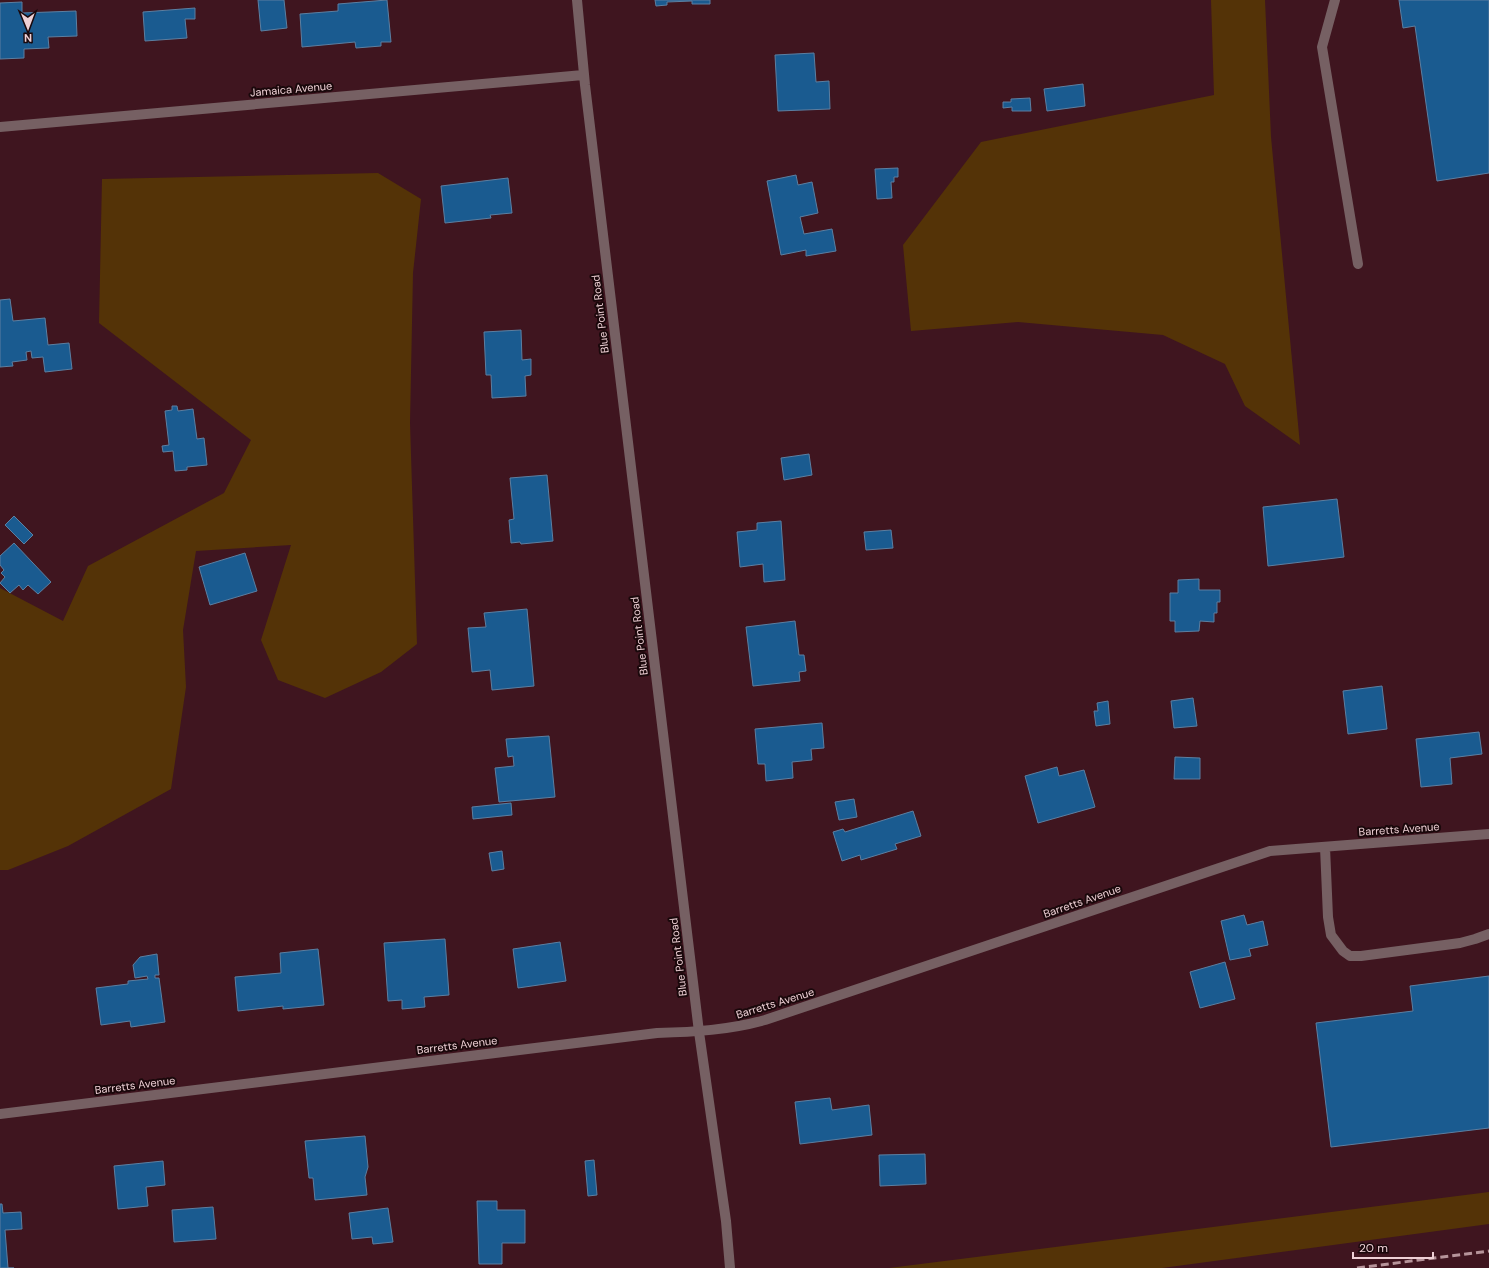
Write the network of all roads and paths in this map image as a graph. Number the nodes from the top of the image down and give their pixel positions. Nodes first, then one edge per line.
1 (577, 0) edge
2 (1334, 0) edge
3 (583, 75) junction
4 (0, 127) edge
5 (1358, 264) dead end
6 (1489, 834) edge
7 (1325, 847) junction
8 (1489, 934) edge
9 (699, 1032) junction
10 (0, 1114) edge
11 (730, 1268) edge

1 - 3 street, Blue Point Road
2 - 5 street
3 - 4 street, Jamaica Avenue
3 - 9 street, Blue Point Road
6 - 7 street, Barretts Avenue
7 - 8 street
7 - 9 street, Barretts Avenue
9 - 10 street, Barretts Avenue
9 - 11 street, Blue Point Road

